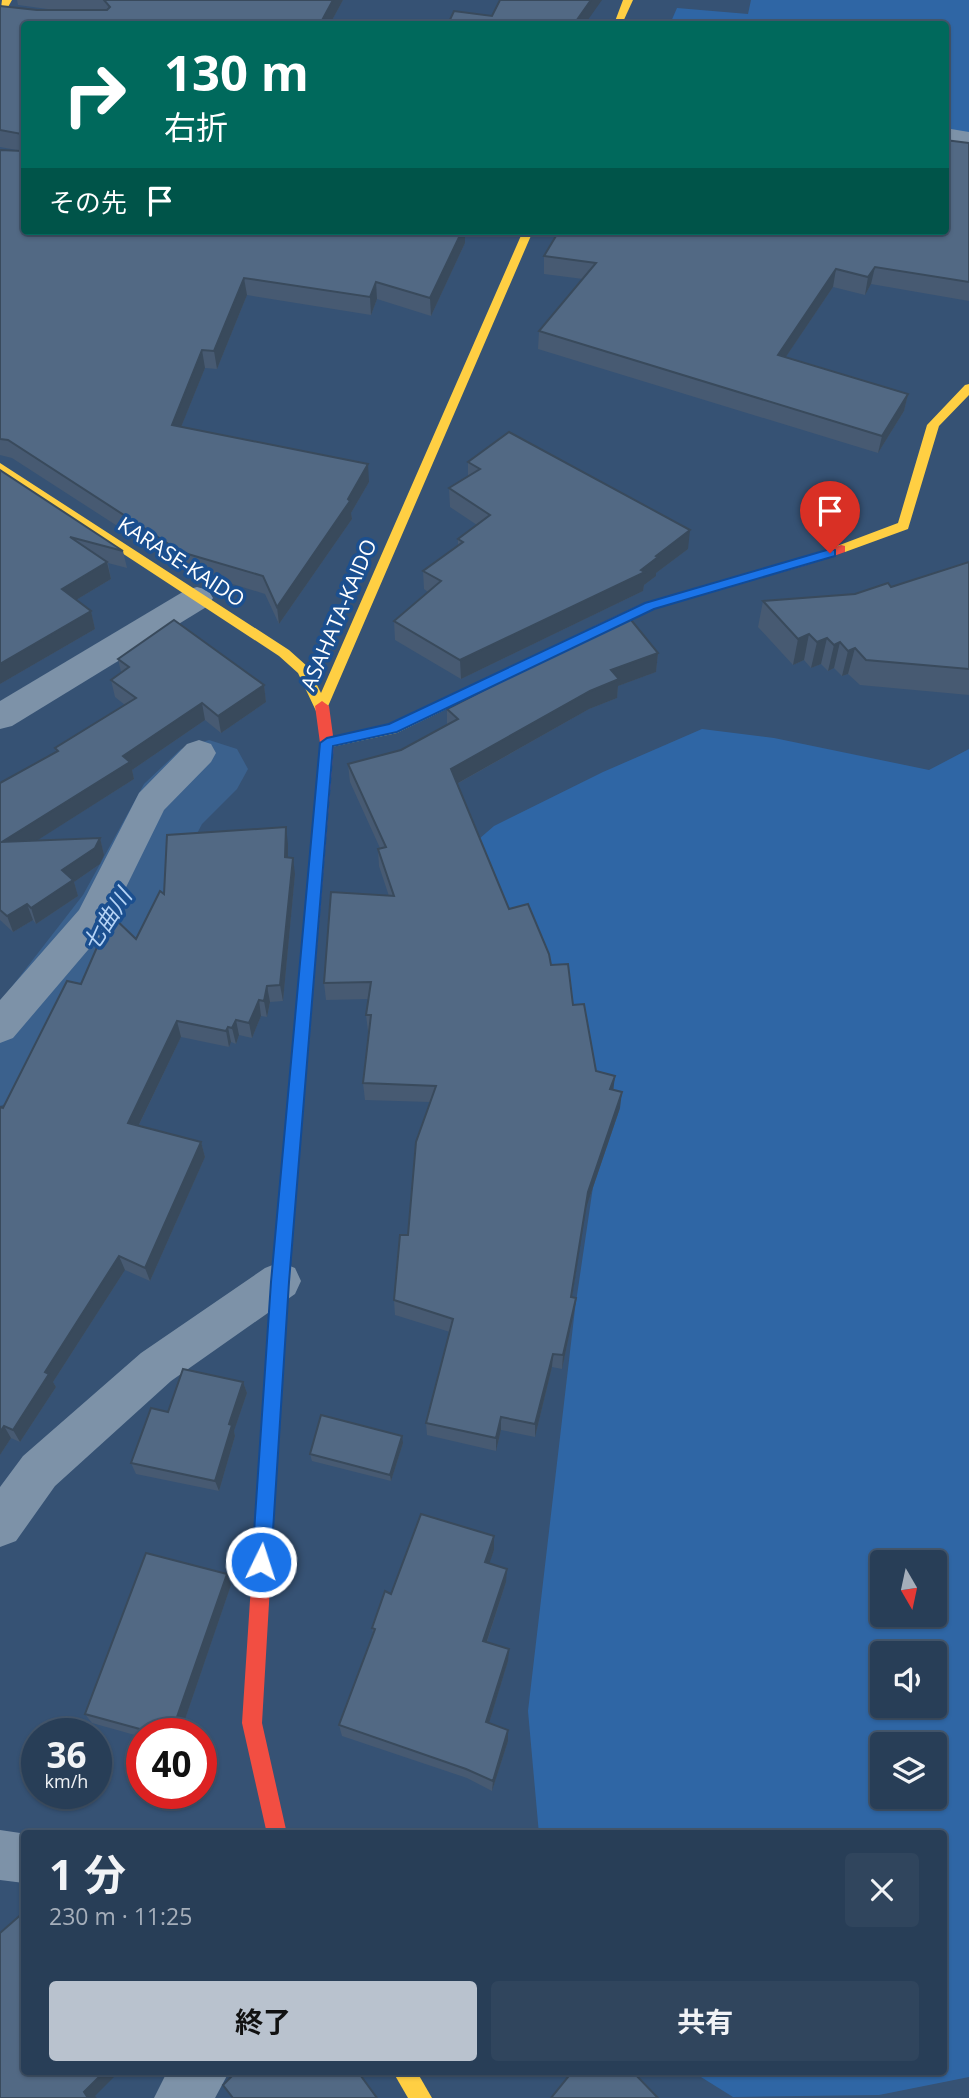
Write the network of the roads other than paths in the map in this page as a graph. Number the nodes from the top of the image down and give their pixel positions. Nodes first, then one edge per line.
1 (6, 0) edge
2 (628, 0) edge
3 (0, 14) edge
4 (25, 16) edge
5 (619, 21) edge
6 (949, 136) edge
7 (969, 139) edge
8 (526, 235) edge
9 (969, 388) edge
10 (0, 467) edge
11 (197, 598) junction
12 (321, 709) junction
13 (0, 717) edge
14 (327, 743) junction
15 (199, 753) dead end
16 (0, 1027) edge
17 (280, 1282) junction
18 (0, 1525) edge
19 (276, 1830) edge
20 (0, 1855) edge
21 (21, 1858) edge
22 (200, 2075) edge
23 (406, 2075) edge
24 (181, 2098) edge
25 (421, 2098) edge

1 - 3 street
2 - 5 street
3 - 4 street
6 - 7 street
8 - 12 street, ASAHATA-KAIDO
9 - 14 street
10 - 11 street, KARASE-KAIDO
11 - 12 street, KARASE-KAIDO
11 - 13 street
12 - 14 street, ASAHATA-KAIDO
14 - 17 street, ASAHATA-KAIDO
15 - 16 street
17 - 18 street
17 - 19 street, ASAHATA-KAIDO
20 - 21 street
22 - 24 street
23 - 25 street

